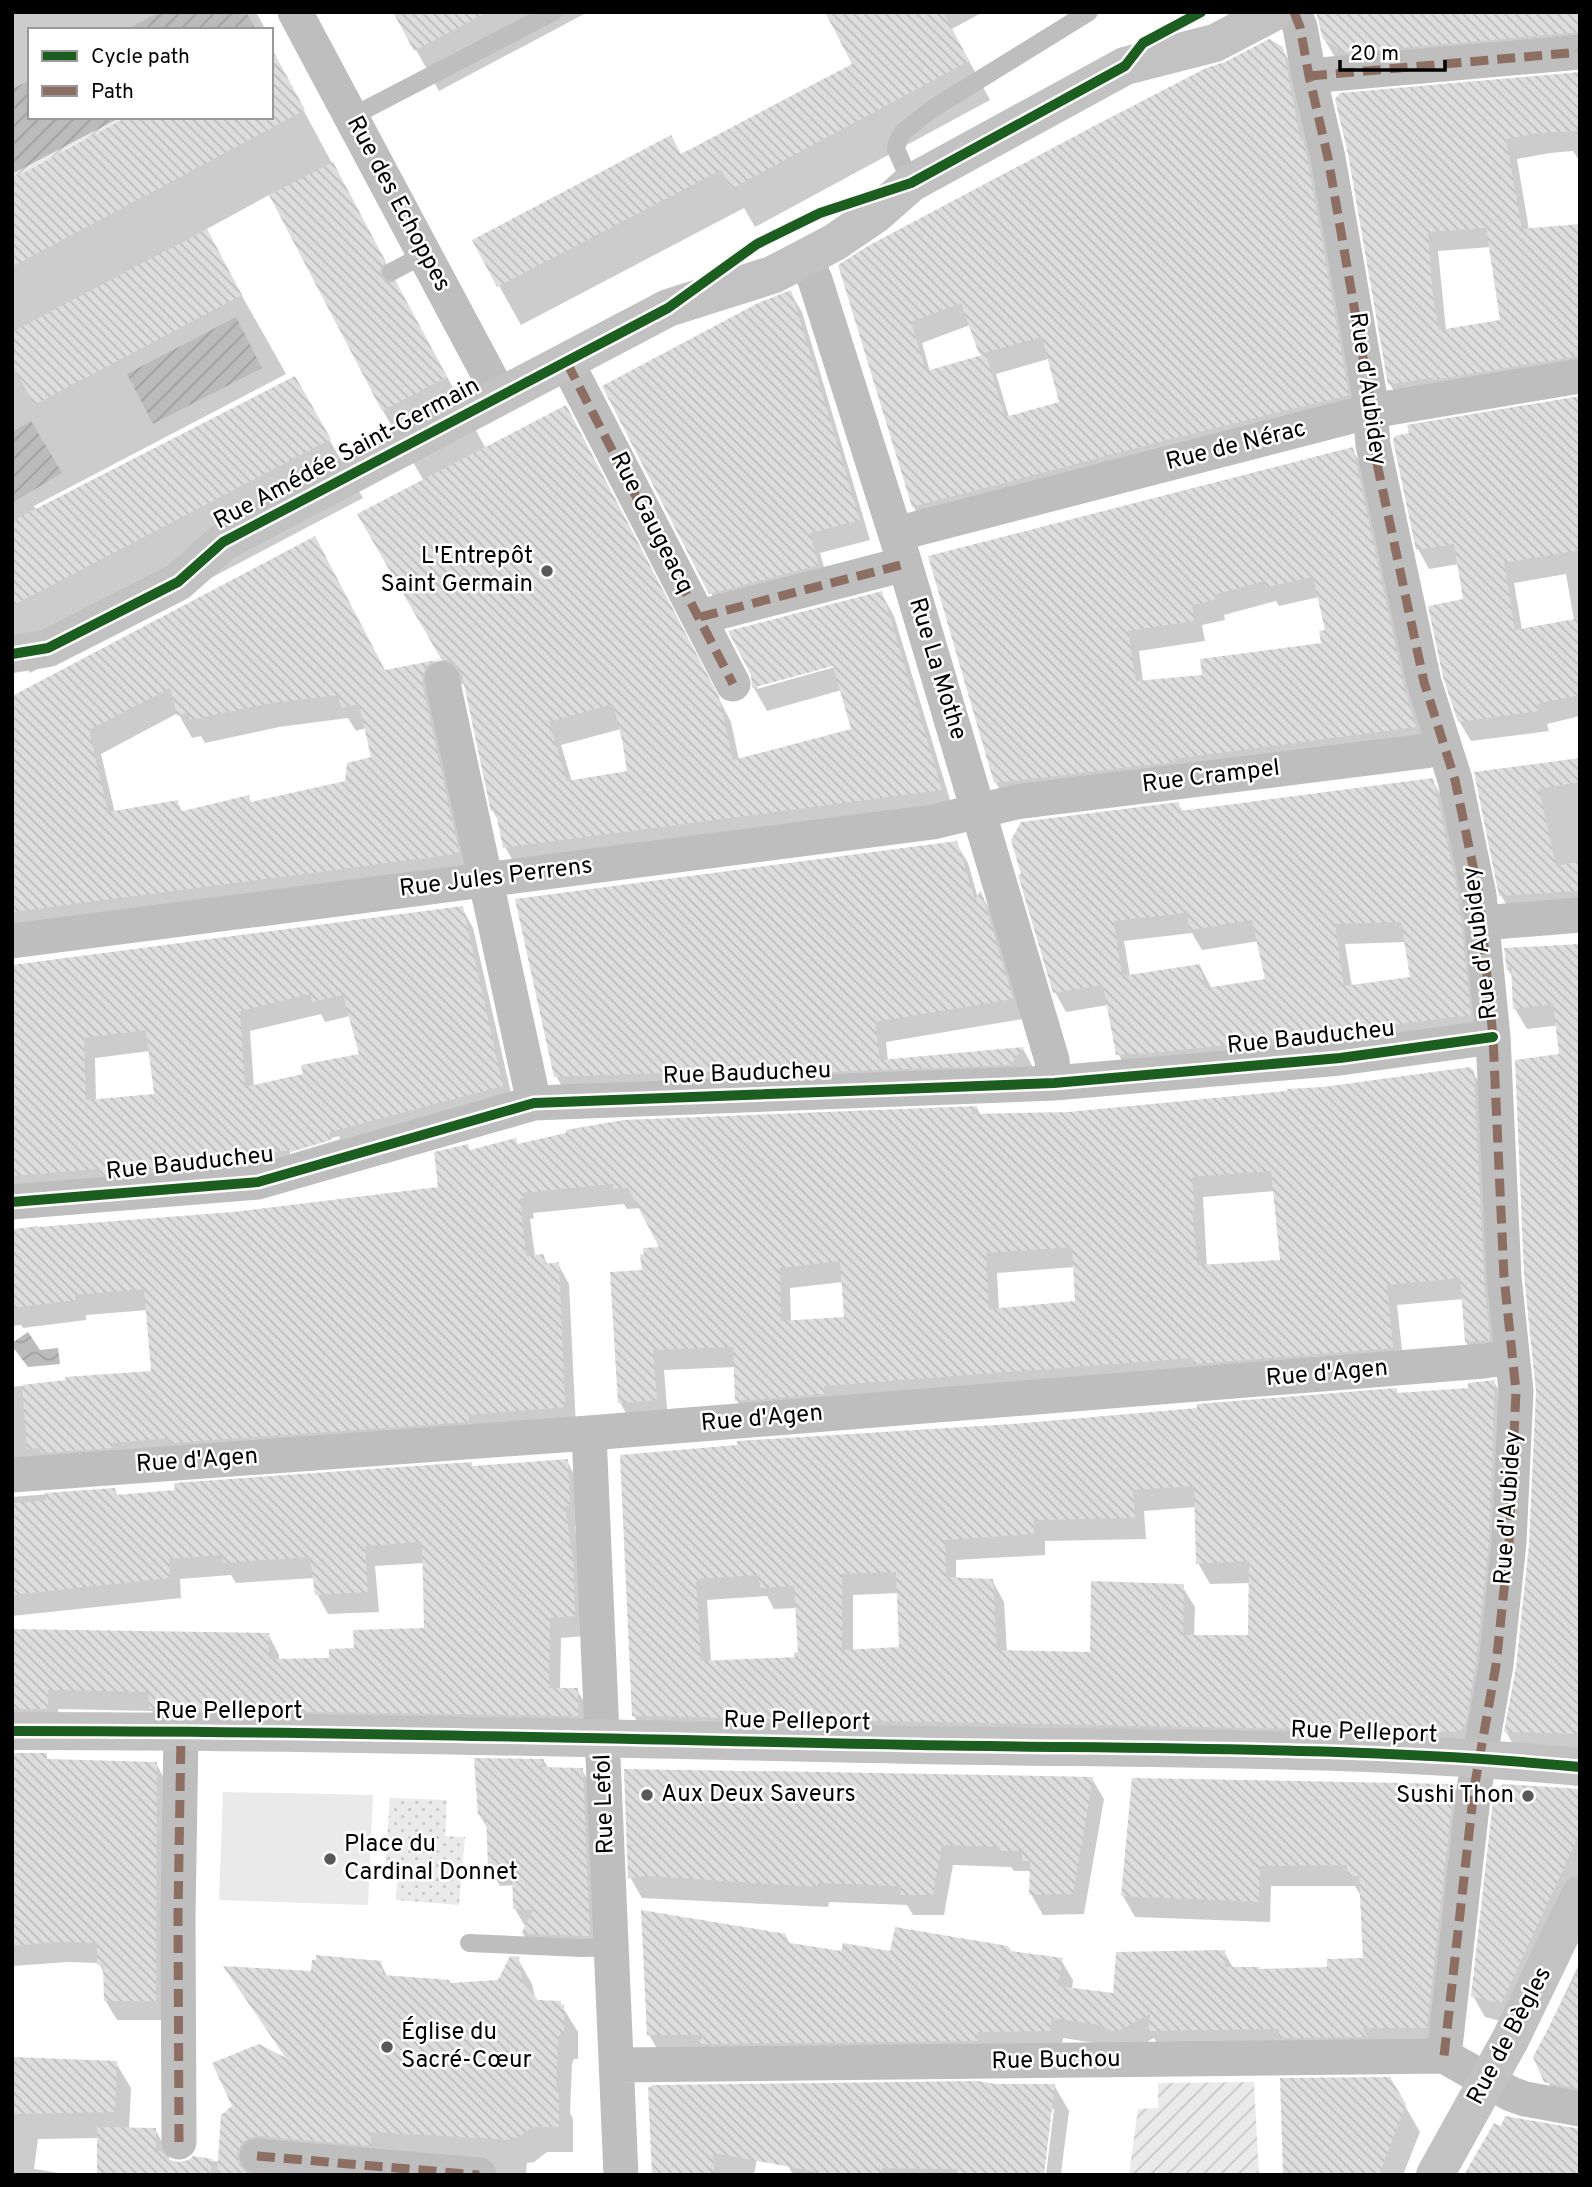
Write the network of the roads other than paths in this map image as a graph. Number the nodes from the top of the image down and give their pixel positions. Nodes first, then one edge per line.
1 (295, 12) edge
2 (553, 12) edge
3 (1089, 12) edge
4 (1274, 12) edge
5 (1294, 12) edge
6 (1580, 52) edge
7 (1309, 76) junction
8 (351, 117) junction
9 (911, 183) junction
10 (425, 254) junction
11 (805, 258) junction
12 (391, 272) dead end
13 (567, 363) junction
14 (1580, 376) edge
15 (499, 396) junction
16 (1371, 411) junction
17 (901, 549) junction
18 (700, 617) junction
19 (12, 654) edge
20 (442, 679) dead end
21 (733, 684) dead end
22 (1444, 746) junction
23 (979, 810) junction
24 (487, 880) junction
25 (1580, 915) edge
26 (1482, 923) junction
27 (12, 941) edge
28 (1493, 1037) junction
29 (1054, 1083) junction
30 (534, 1103) junction
31 (12, 1202) edge
32 (1512, 1357) junction
33 (589, 1433) junction
34 (12, 1475) edge
35 (12, 1731) edge
36 (181, 1733) junction
37 (603, 1739) junction
38 (1481, 1757) junction
39 (1580, 1767) edge
40 (1580, 1895) edge
41 (469, 1942) dead end
42 (612, 1947) junction
43 (1444, 2056) junction
44 (618, 2066) junction
45 (1487, 2081) junction
46 (1580, 2109) edge
47 (179, 2142) dead end
48 (257, 2156) dead end
49 (480, 2175) edge
50 (621, 2175) edge
51 (1435, 2175) edge

1 - 8 street, Rue des Echoppes
2 - 8 lane
3 - 9 lane
4 - 9 street, Rue Amédée Saint-Germain
5 - 7 street, Rue d'Aubidey
6 - 7 street
7 - 16 street, Rue d'Aubidey
8 - 10 street, Rue des Echoppes
9 - 11 street, Rue Amédée Saint-Germain
10 - 12 lane
10 - 15 street, Rue des Echoppes
11 - 13 street, Rue Amédée Saint-Germain
11 - 17 street, Rue La Mothe
13 - 15 street, Rue Amédée Saint-Germain
13 - 18 street, Rue Gaugeacq
14 - 16 street, Rue de Nérac
15 - 19 street, Rue Amédée Saint-Germain
16 - 17 street, Rue de Nérac
16 - 22 street, Rue d'Aubidey
17 - 18 street, Rue de Nérac
17 - 23 street, Rue La Mothe
18 - 21 street, Rue Gaugeacq
20 - 24 street
22 - 23 street, Rue Crampel
22 - 26 street, Rue d'Aubidey
23 - 24 street, Rue Jules Perrens
23 - 29 street, Rue La Mothe
24 - 27 street, Rue Jules Perrens
24 - 30 street
25 - 26 street
26 - 28 street, Rue d'Aubidey
28 - 29 street, Rue Bauducheu
28 - 32 street, Rue d'Aubidey
29 - 30 street, Rue Bauducheu
30 - 31 street, Rue Bauducheu
32 - 33 street, Rue d'Agen
32 - 38 street, Rue d'Aubidey
33 - 34 street, Rue d'Agen
33 - 37 street, Rue Lefol
35 - 36 street, Rue Pelleport
36 - 37 street, Rue Pelleport
36 - 47 street
37 - 38 street, Rue Pelleport
37 - 42 street, Rue Lefol
38 - 39 street, Rue Pelleport
38 - 43 street, Rue d'Aubidey
40 - 45 street, Rue de Bègles
41 - 42 lane
42 - 44 street, Rue Lefol
43 - 44 street, Rue Buchou
43 - 45 street
44 - 50 street, Rue Lefol
45 - 46 street
45 - 51 street, Rue de Bègles
48 - 49 street

